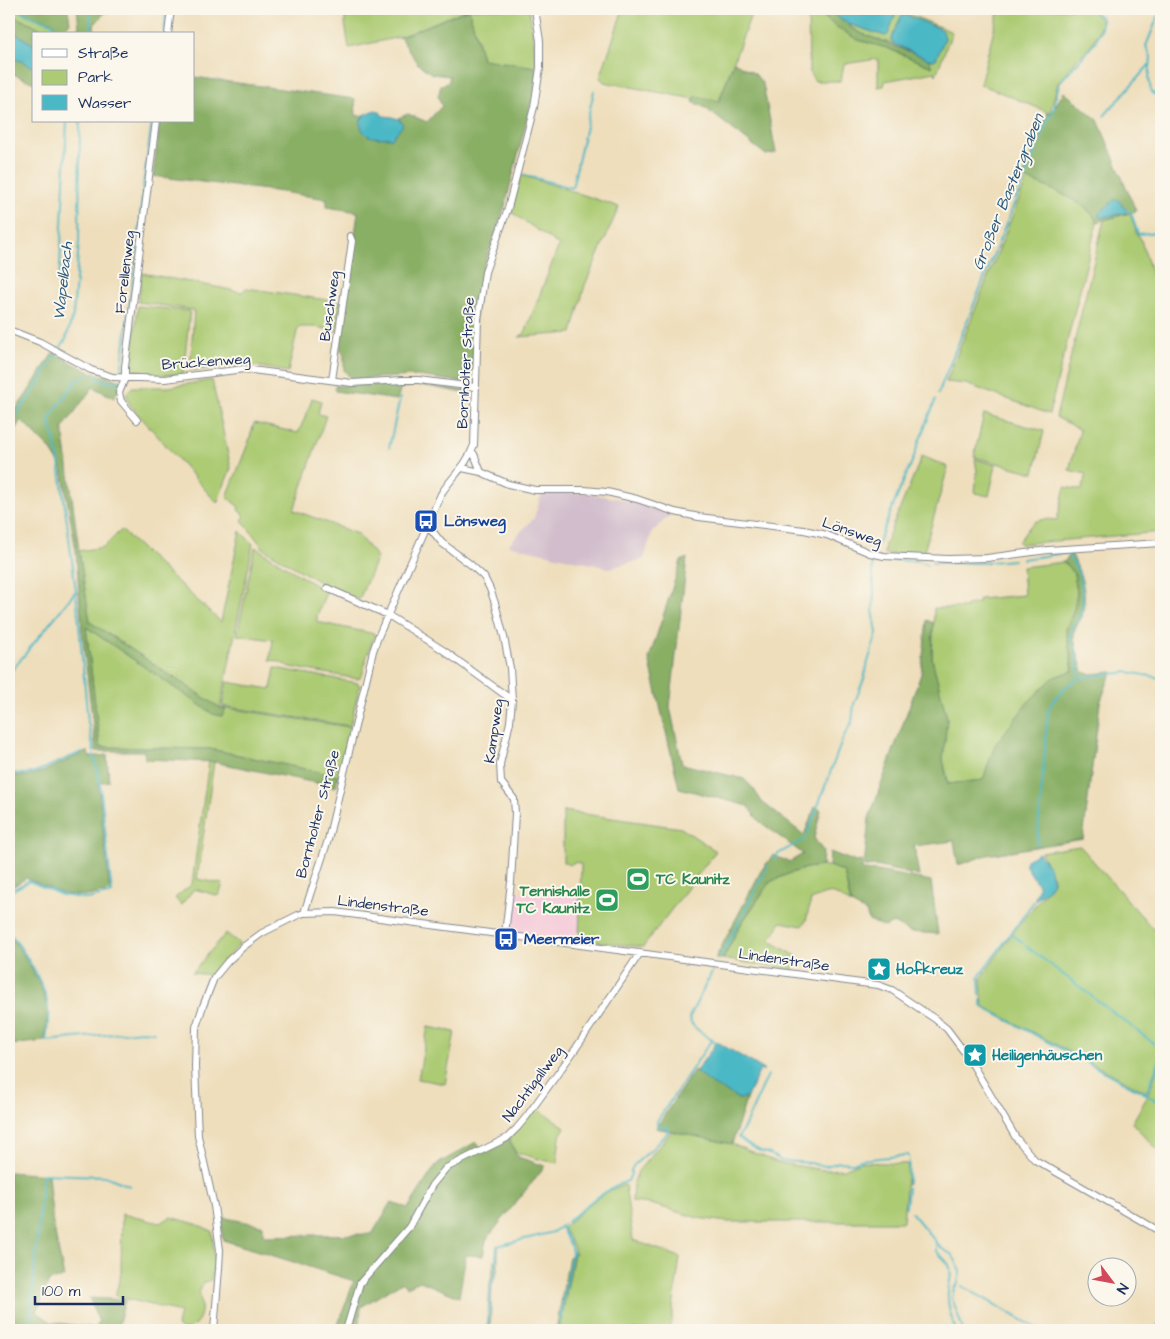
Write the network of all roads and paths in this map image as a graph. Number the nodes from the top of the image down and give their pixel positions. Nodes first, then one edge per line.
1 (171, 9) edge
2 (536, 9) edge
3 (168, 32) edge
4 (156, 122) edge
5 (350, 236) dead end
6 (9, 330) edge
7 (125, 378) junction
8 (332, 380) junction
9 (475, 387) junction
10 (136, 420) dead end
11 (472, 452) junction
12 (462, 468) junction
13 (481, 472) junction
14 (426, 527) junction
15 (1161, 543) edge
16 (327, 588) dead end
17 (388, 615) junction
18 (512, 700) junction
19 (304, 913) junction
20 (505, 934) junction
21 (640, 953) junction
22 (1161, 1232) edge
23 (214, 1330) edge
24 (346, 1330) edge

1 - 3 street
2 - 9 street, Bornholter Straße
4 - 7 street, Forellenweg
5 - 8 street, Buschweg
6 - 7 street, Brückenweg
7 - 8 street, Brückenweg
7 - 10 street, Forellenweg
8 - 9 street, Brückenweg
9 - 11 street, Bornholter Straße
11 - 12 street, Bornholter Straße
11 - 13 street
12 - 13 street, Lönsweg
12 - 14 street, Bornholter Straße
13 - 15 street, Lönsweg
14 - 17 street, Bornholter Straße
14 - 18 street, Kampweg
16 - 17 street
17 - 18 street
17 - 19 street, Bornholter Straße
18 - 20 street, Kampweg
19 - 20 street, Lindenstraße
19 - 23 street
20 - 21 street, Lindenstraße
21 - 22 street, Lindenstraße
21 - 24 street, Nachtigallweg

